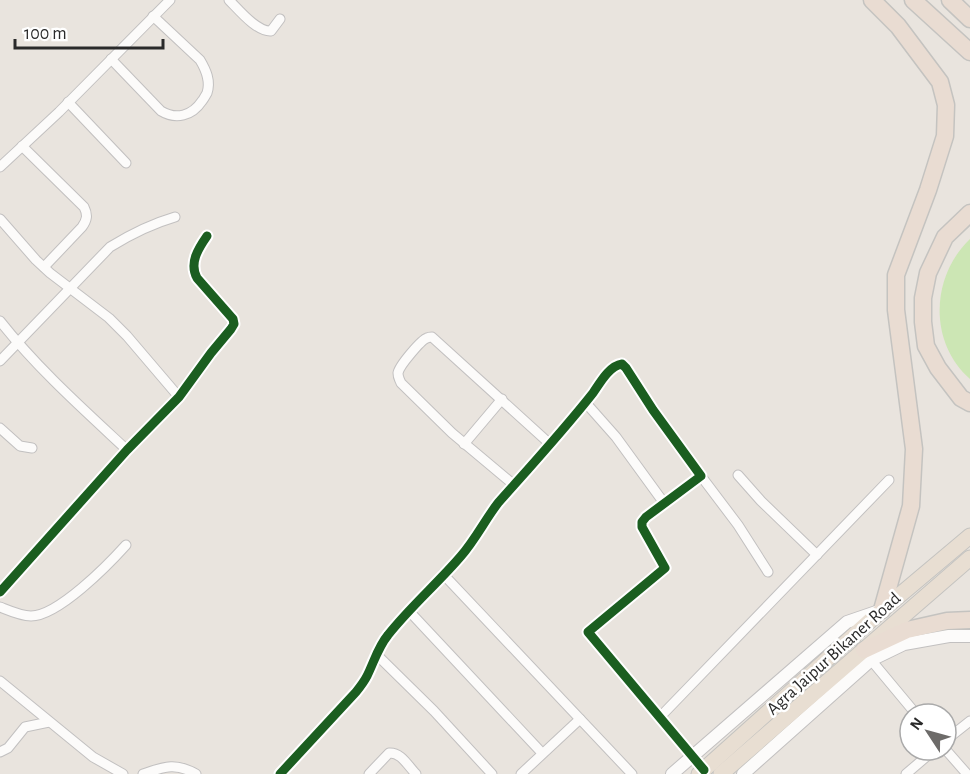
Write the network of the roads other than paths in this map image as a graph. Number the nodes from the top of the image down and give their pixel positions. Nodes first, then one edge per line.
1 (170, 0) edge
2 (230, 0) edge
3 (872, 0) edge
4 (913, 0) edge
5 (950, 0) edge
6 (153, 16) junction
7 (280, 19) dead end
8 (970, 19) edge
9 (970, 52) edge
10 (111, 59) junction
11 (68, 102) junction
12 (22, 146) junction
13 (126, 163) dead end
14 (0, 167) edge
15 (970, 213) edge
16 (175, 217) dead end
17 (0, 219) edge
18 (207, 236) dead end
19 (44, 267) junction
20 (69, 288) junction
21 (0, 321) edge
22 (17, 342) junction
23 (0, 361) edge
24 (179, 397) junction
25 (502, 399) junction
26 (585, 402) junction
27 (970, 403) edge
28 (0, 428) edge
29 (464, 444) junction
30 (550, 444) junction
31 (32, 448) dead end
32 (127, 450) junction
33 (738, 475) dead end
34 (701, 476) junction
35 (889, 480) dead end
36 (514, 485) junction
37 (664, 503) junction
38 (970, 536) edge
39 (126, 545) dead end
40 (817, 555) junction
41 (970, 558) edge
42 (768, 572) dead end
43 (443, 574) junction
44 (0, 592) edge
45 (0, 608) edge
46 (882, 610) junction
47 (409, 611) junction
48 (970, 620) edge
49 (970, 636) edge
50 (377, 655) junction
51 (867, 655) junction
52 (0, 681) edge
53 (906, 702) edge
54 (660, 717) junction
55 (580, 719) junction
56 (970, 721) edge
57 (49, 723) junction
58 (958, 730) edge
59 (0, 752) edge
60 (542, 753) junction
61 (693, 756) junction
62 (920, 762) edge
63 (956, 762) edge
64 (701, 772) edge
65 (726, 773) edge
66 (123, 774) edge
67 (143, 774) edge
68 (196, 774) edge
69 (280, 774) edge
70 (369, 774) edge
71 (416, 774) edge
72 (492, 774) edge
73 (521, 774) edge
74 (632, 774) edge
75 (672, 774) edge
76 (743, 774) edge
77 (906, 774) edge
78 (967, 774) edge

1 - 6 street
2 - 7 street
3 - 46 highway
4 - 9 highway
5 - 8 highway
6 - 10 street
6 - 10 street
10 - 11 street
11 - 12 street
11 - 13 street
12 - 14 street
12 - 19 street
15 - 27 highway
16 - 20 street
17 - 19 street
18 - 24 street
19 - 20 street
20 - 22 street
20 - 24 street
21 - 22 street
22 - 23 street
22 - 32 street
24 - 32 street
25 - 29 street
25 - 29 street
25 - 30 street
26 - 30 street
26 - 34 street
26 - 37 street
28 - 31 street
29 - 36 street
30 - 36 street
32 - 44 street
33 - 40 street
34 - 37 street
34 - 42 street
35 - 40 street
36 - 43 street
37 - 54 street
38 - 46 highway, Agra Jaipur Bikaner Road
39 - 45 street
40 - 54 street
41 - 51 highway, Agra Jaipur Bikaner Road
43 - 47 street
43 - 55 street
46 - 61 street
46 - 64 highway, Agra Jaipur Bikaner Road
47 - 50 street
47 - 60 street
48 - 51 highway
49 - 51 street
50 - 69 street
50 - 72 street
51 - 53 street
51 - 65 highway, Agra Jaipur Bikaner Road
51 - 76 street
52 - 57 street
54 - 61 street
55 - 60 street
55 - 74 street
56 - 58 street
57 - 59 street
57 - 66 street
60 - 73 street
61 - 64 street
61 - 75 street
62 - 77 street
63 - 78 street
67 - 68 street
70 - 71 street

